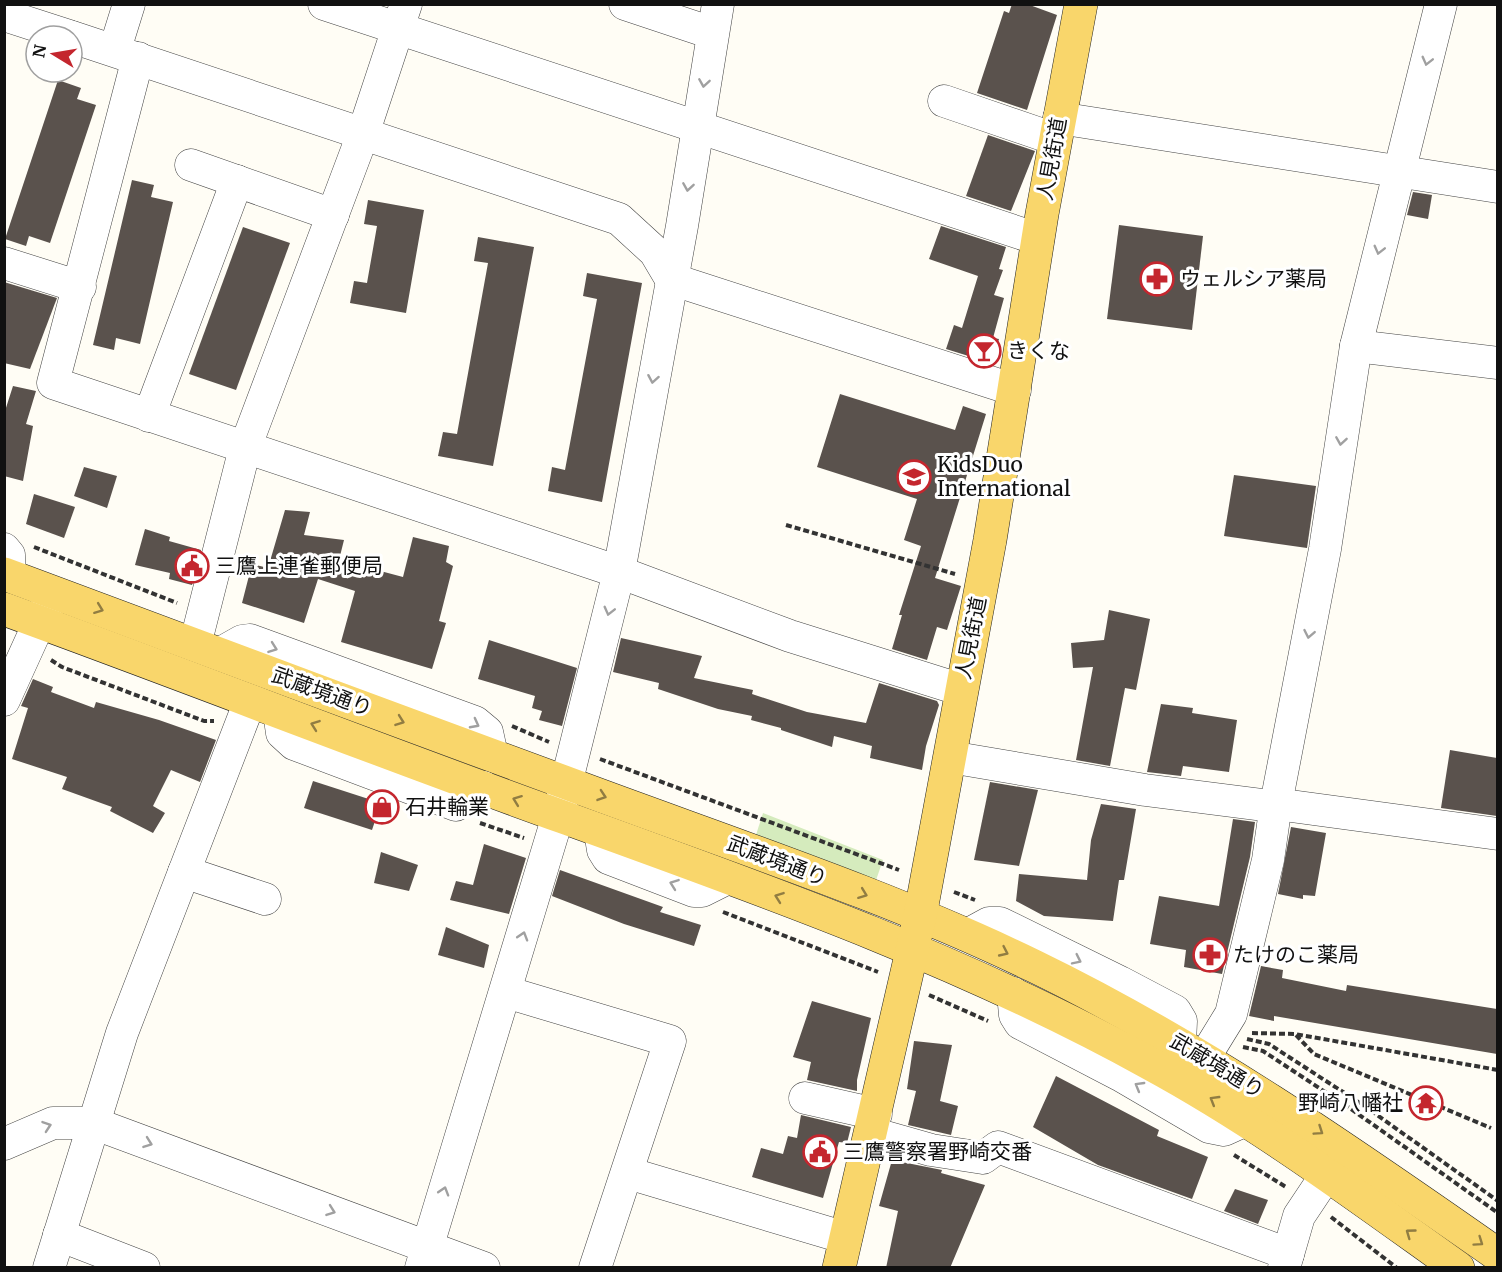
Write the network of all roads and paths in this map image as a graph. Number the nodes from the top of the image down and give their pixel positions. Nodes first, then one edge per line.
1 (129, 4) edge
2 (324, 4) edge
3 (626, 4) edge
4 (1081, 4) edge
5 (1441, 4) edge
6 (4, 15) edge
7 (401, 17) edge
8 (715, 19) edge
9 (33, 24) edge
10 (84, 40) edge
11 (126, 54) junction
12 (944, 101) dead end
13 (1057, 128) junction
14 (697, 129) junction
15 (363, 134) junction
16 (191, 165) dead end
17 (1399, 169) junction
18 (237, 181) junction
19 (1497, 187) edge
20 (333, 214) junction
21 (682, 226) junction
22 (1038, 238) junction
23 (655, 252) junction
24 (4, 263) edge
25 (671, 279) junction
26 (80, 286) junction
27 (1356, 346) junction
28 (1497, 363) edge
29 (1015, 390) junction
30 (149, 416) junction
31 (245, 448) junction
32 (786, 525) dead end
33 (11, 561) edge
34 (619, 572) junction
35 (982, 582) junction
36 (53, 593) junction
37 (180, 604) dead end
38 (4, 609) edge
39 (39, 621) junction
40 (207, 649) junction
41 (46, 657) dead end
42 (962, 690) junction
43 (4, 700) edge
44 (265, 706) junction
45 (223, 722) dead end
46 (950, 757) junction
47 (591, 759) dead end
48 (566, 783) junction
49 (1276, 804) junction
50 (558, 816) junction
51 (1497, 834) edge
52 (184, 872) junction
53 (908, 874) dead end
54 (265, 899) dead end
55 (920, 916) junction
56 (912, 949) junction
57 (506, 992) junction
58 (1295, 1034) junction
59 (1234, 1042) dead end
60 (1192, 1050) junction
61 (1497, 1070) edge
62 (805, 1098) dead end
63 (93, 1123) junction
64 (873, 1124) junction
65 (1491, 1128) dead end
66 (4, 1144) edge
67 (628, 1173) junction
68 (1327, 1174) junction
69 (1497, 1201) edge
70 (1325, 1210) dead end
71 (1497, 1213) edge
72 (59, 1235) junction
73 (843, 1253) edge
74 (1497, 1255) edge
75 (424, 1257) edge
76 (1286, 1261) edge
77 (49, 1268) edge
78 (144, 1268) edge
79 (484, 1268) edge
80 (595, 1268) edge
81 (1397, 1268) edge
82 (1458, 1268) edge

1 - 11 street
2 - 7 street
3 - 8 street
4 - 13 main road, 人見街道
5 -> 17 street
6 - 9 street
7 - 14 street
7 - 15 street
8 -> 14 street
10 - 11 street
11 - 15 street
11 - 26 street
12 - 13 street
13 - 17 street
13 - 22 main road, 人見街道
14 -> 21 street
14 - 22 street
15 - 20 street
15 - 23 street
16 - 18 street
17 - 19 street
17 -> 27 street
18 - 20 street
18 - 30 street
20 - 31 street
21 - 23 street
21 - 25 street
22 - 29 main road, 人見街道
23 - 25 street
24 - 26 street
25 - 29 street
25 -> 34 street
26 - 30 street
27 - 28 street
27 -> 49 street
29 - 35 main road, 人見街道
30 - 31 street
31 - 34 street
31 - 40 street
32 - 35 path
33 - 36 main road, 武蔵境通り
33 - 37 path
34 - 42 street
34 -> 48 street
35 - 42 main road, 人見街道
36 - 39 street
36 -> 40 main road, 武蔵境通り
38 - 39 main road, 武蔵境通り
39 - 43 street
39 - 44 main road, 武蔵境通り
40 -> 48 main road, 武蔵境通り
41 - 45 path
42 - 46 main road, 人見街道
50 -> 44 main road, 武蔵境通り
44 - 52 street
46 - 49 street
46 - 55 main road, 人見街道
47 - 53 path
48 - 50 street
48 -> 55 main road, 武蔵境通り
49 - 51 street
49 - 60 street
56 -> 50 main road, 武蔵境通り
57 -> 50 street
52 - 54 street
52 - 63 street
55 - 56 main road, 人見街道
55 -> 60 main road, 武蔵境通り
56 - 64 main road, 人見街道
68 -> 56 main road, 武蔵境通り
57 - 67 street
75 -> 57 street
58 - 61 path
58 - 65 path
58 - 69 path
59 - 71 path
60 -> 74 main road, 武蔵境通り
62 - 64 street
66 -> 63 street
63 - 72 street
63 -> 75 street
64 - 73 main road, 人見街道
64 - 76 street
67 - 73 street
67 - 80 street
68 - 76 street
82 -> 68 main road, 武蔵境通り
70 - 81 path
72 - 77 street
72 - 78 street
75 - 79 street

